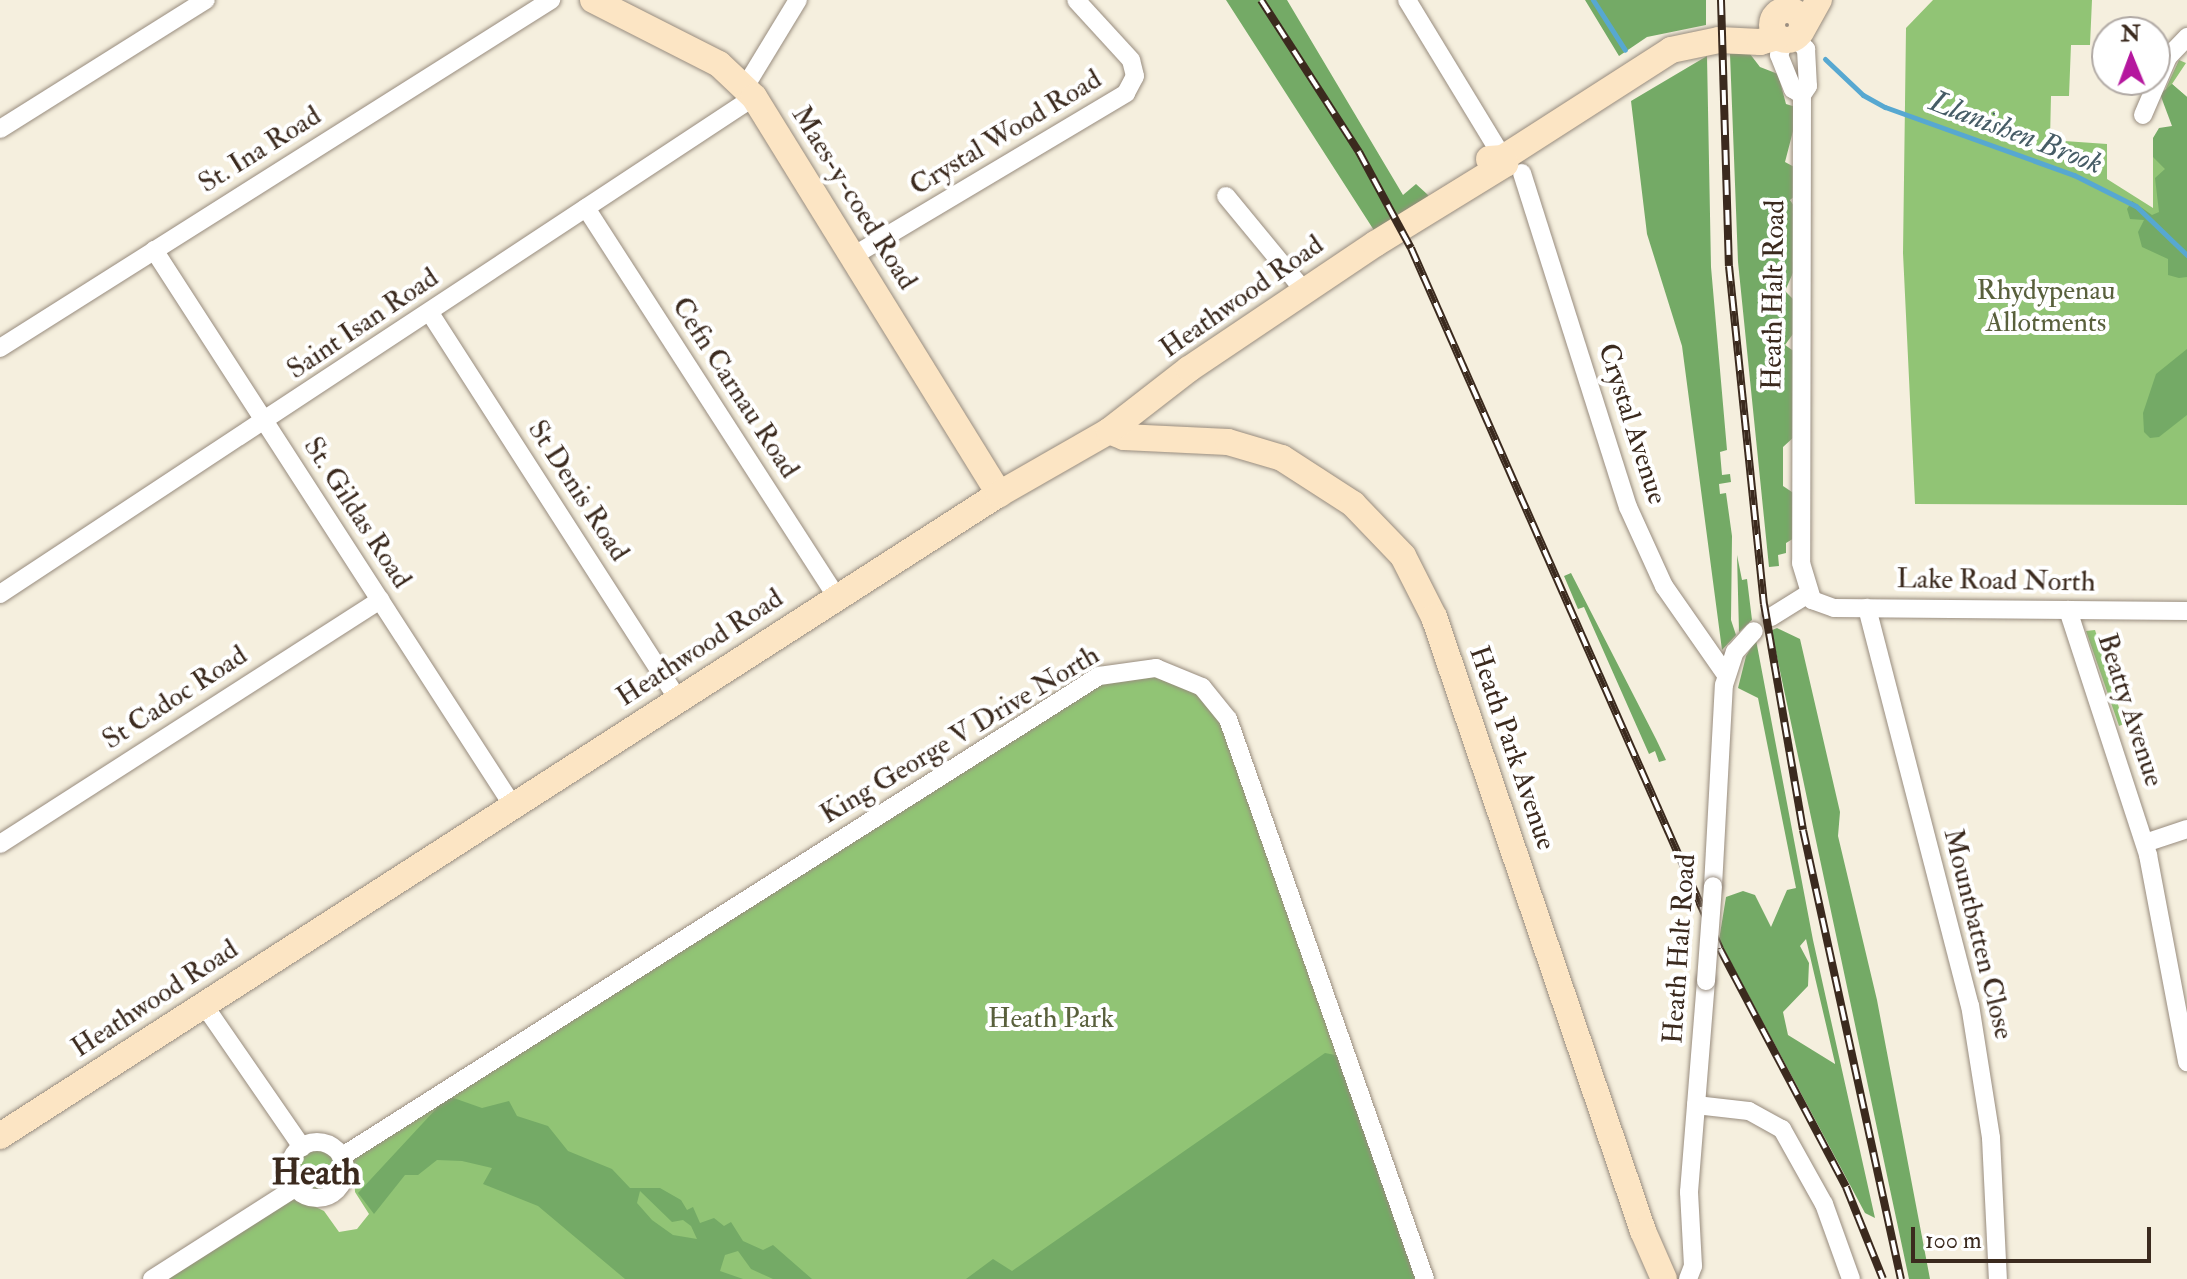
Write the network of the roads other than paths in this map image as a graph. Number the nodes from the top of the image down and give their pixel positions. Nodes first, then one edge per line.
1 (206, 0) edge
2 (551, 0) edge
3 (593, 0) edge
4 (798, 0) edge
5 (1076, 0) edge
6 (1407, 0) edge
7 (1819, 0) edge
8 (1786, 25) edge
9 (2187, 37) edge
10 (750, 92) junction
11 (2143, 115) dead end
12 (0, 129) edge
13 (1512, 165) junction
14 (1226, 196) dead end
15 (586, 208) junction
16 (154, 250) junction
17 (853, 256) junction
18 (1305, 292) junction
19 (430, 313) junction
20 (0, 348) edge
21 (266, 422) junction
22 (1109, 431) junction
23 (999, 494) junction
24 (0, 594) edge
25 (1808, 594) junction
26 (837, 598) junction
27 (380, 600) junction
28 (1867, 608) junction
29 (2068, 610) junction
30 (2187, 611) edge
31 (1771, 617) dead end
32 (1754, 631) dead end
33 (1726, 675) junction
34 (678, 700) junction
35 (513, 806) junction
36 (2187, 829) edge
37 (2145, 843) junction
38 (0, 844) edge
39 (204, 1005) junction
40 (2185, 1021) edge
41 (2187, 1062) edge
42 (1696, 1105) junction
43 (0, 1136) edge
44 (302, 1147) junction
45 (341, 1157) junction
46 (295, 1188) junction
47 (152, 1279) edge
48 (1425, 1279) edge
49 (1664, 1279) edge
50 (1688, 1279) edge
51 (1851, 1279) edge
52 (1998, 1279) edge

1 - 12 street
2 - 16 street, St. Ina Road
3 - 10 street, Maes-y-coed Road
4 - 10 street
5 - 17 street, Crystal Wood Road
6 - 13 street, Crystal Avenue
7 - 8 street
8 - 13 street, Heathwood Road
8 - 25 street, Heath Halt Road
9 - 11 street
10 - 15 street, Saint Isan Road
10 - 17 street, Maes-y-coed Road
13 - 18 street, Heathwood Road
13 - 33 street, Crystal Avenue
14 - 18 street
15 - 19 street, Saint Isan Road
15 - 26 street, Cefn Carnau Road
16 - 20 street, St. Ina Road
16 - 21 street, St. Gildas Road
17 - 23 street, Maes-y-coed Road
18 - 22 street, Heathwood Road
19 - 21 street, Saint Isan Road
19 - 34 street, St Denis Road
21 - 24 street, Saint Isan Road
21 - 27 street, St. Gildas Road
22 - 23 street, Heathwood Road
22 - 49 street, Heath Park Avenue
23 - 26 street, Heathwood Road
25 - 28 street, Lake Road North
25 - 31 street
26 - 34 street, Heathwood Road
27 - 35 street, St. Gildas Road
27 - 38 street, St Cadoc Road
28 - 29 street, Lake Road North
28 - 52 street, Mountbatten Close
29 - 30 street, Lake Road North
29 - 37 street, Beatty Avenue
32 - 33 street, Heath Halt Road
33 - 42 street, Heath Halt Road, bridge
34 - 35 street, Heathwood Road
35 - 39 street, Heathwood Road
36 - 37 street
37 - 40 street, Beatty Avenue
39 - 43 street, Heathwood Road
39 - 44 street
40 - 41 street, Beatty Avenue
42 - 50 street, Heath Halt Road
42 - 51 street
44 - 45 street
44 - 46 street
45 - 46 street
45 - 48 street, King George V Drive North
46 - 47 street

